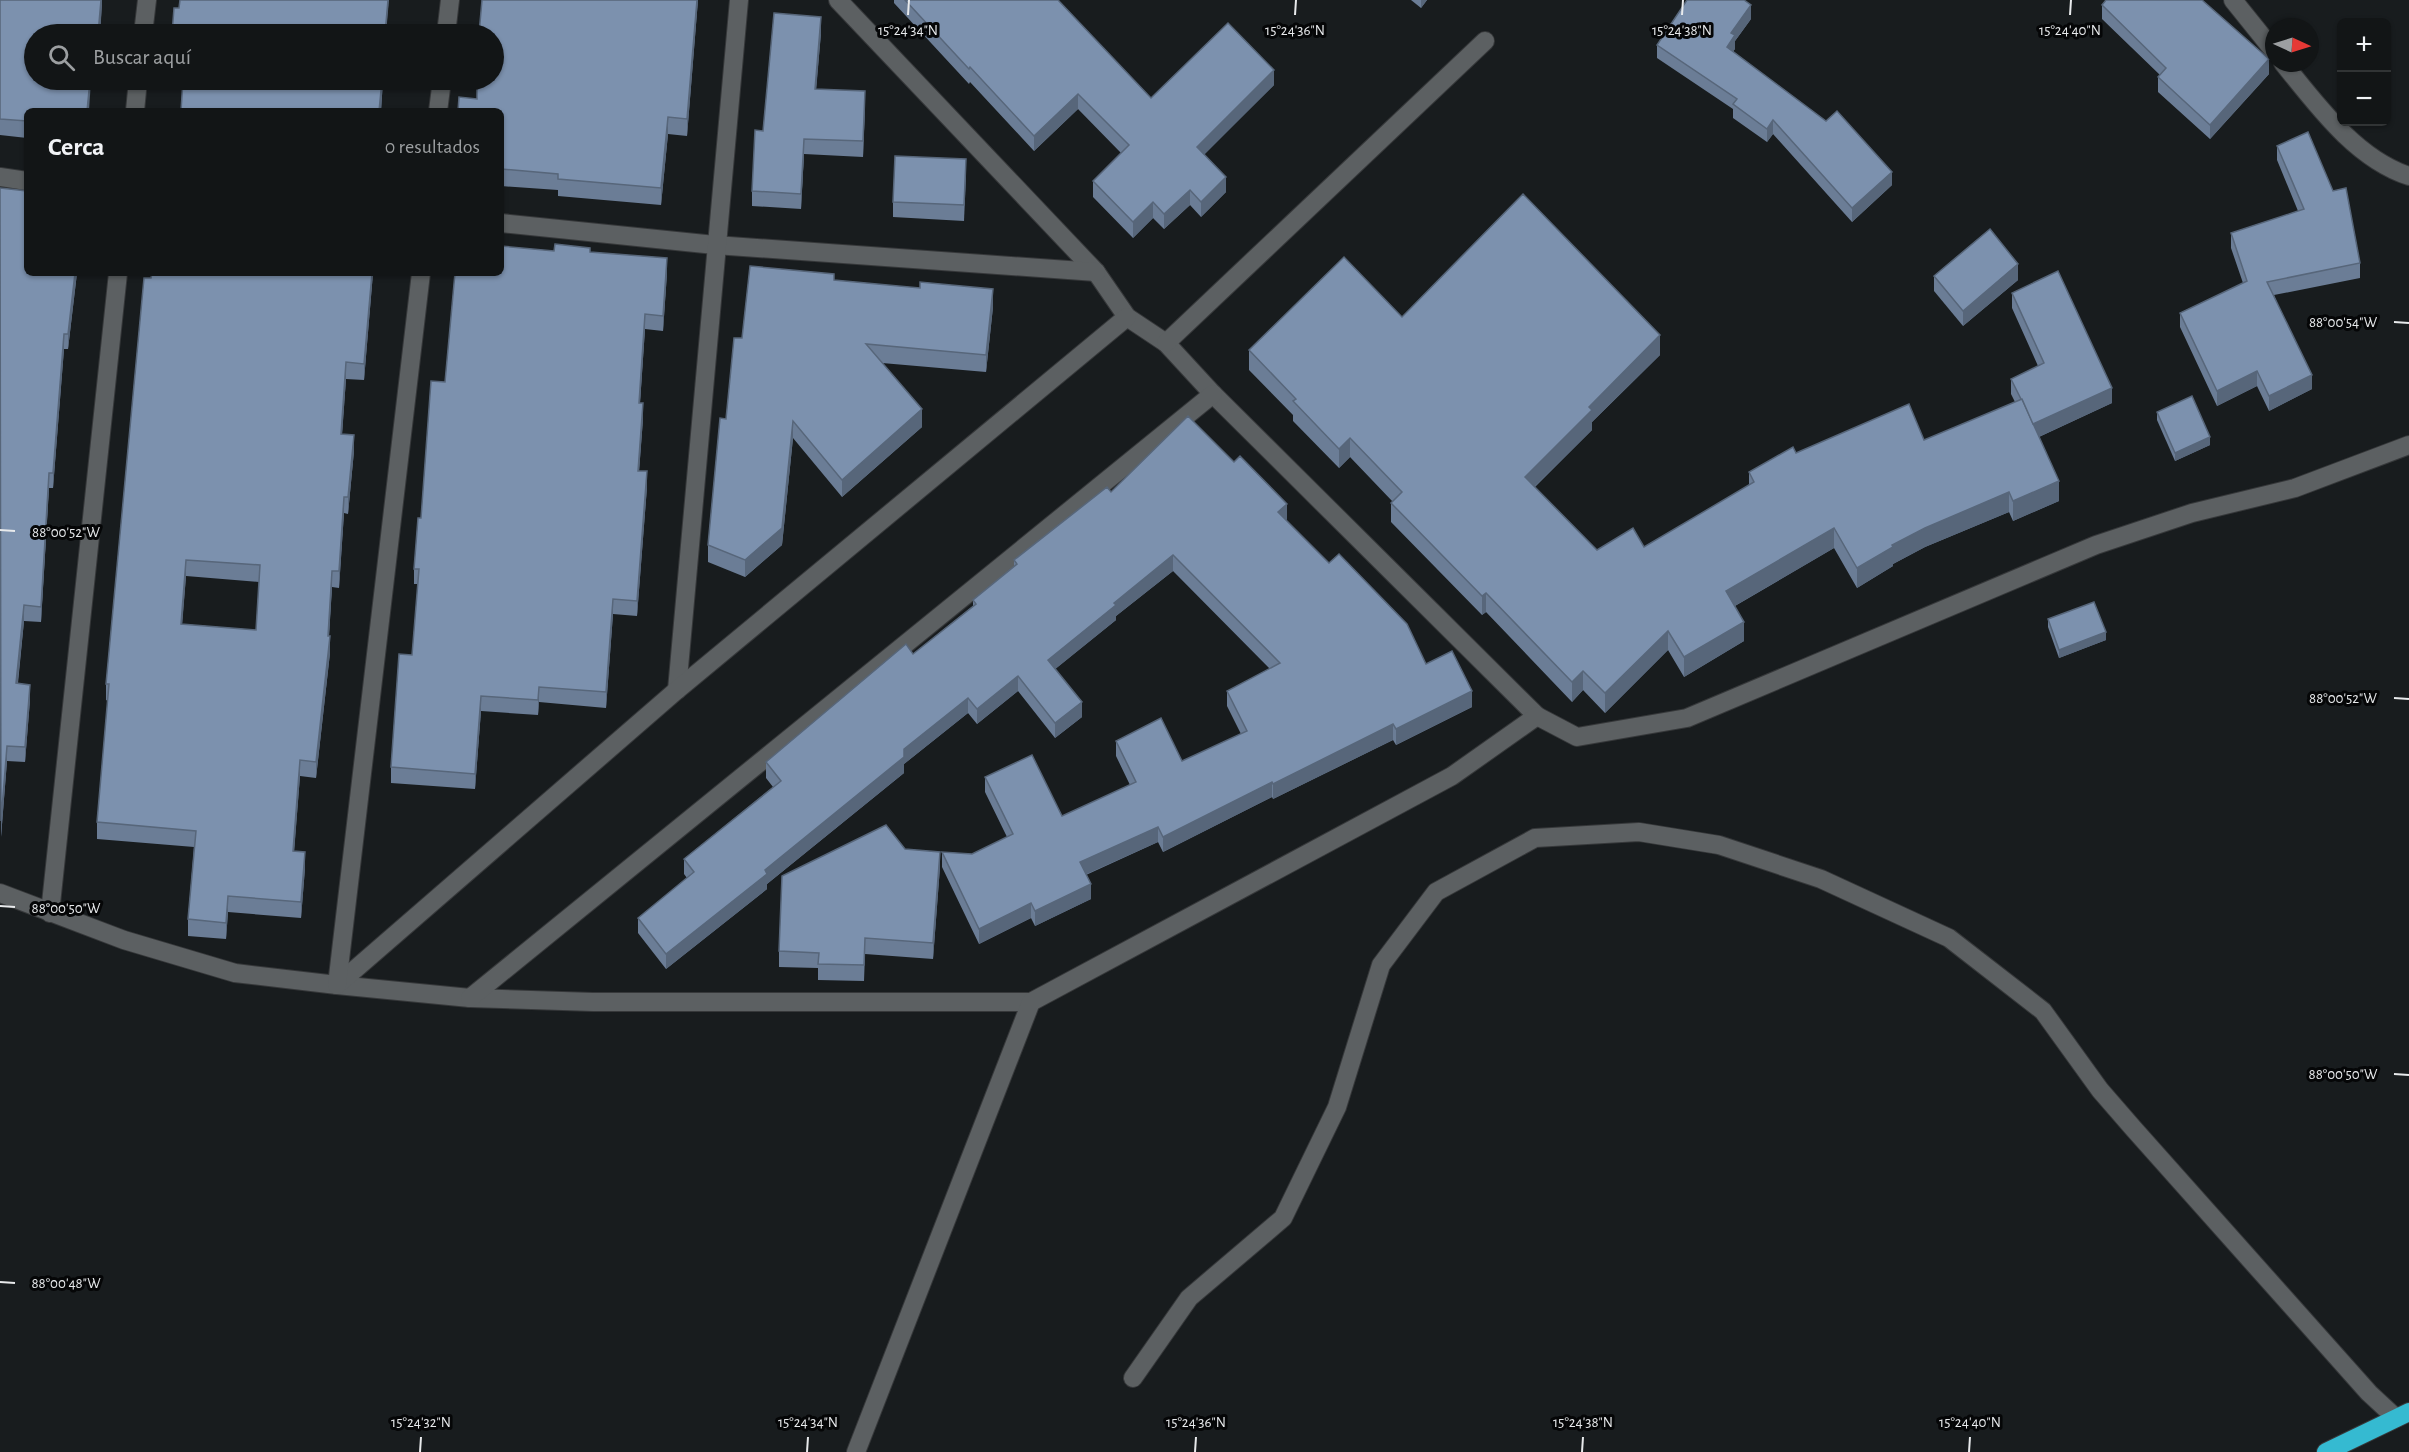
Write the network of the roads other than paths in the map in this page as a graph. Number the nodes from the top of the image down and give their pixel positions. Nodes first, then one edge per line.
1 (147, 0) edge
2 (450, 0) edge
3 (739, 0) edge
4 (838, 0) edge
5 (2233, 0) edge
6 (144, 24) edge
7 (447, 24) edge
8 (2265, 40) edge
9 (1485, 41) dead end
10 (2291, 72) edge
11 (137, 90) edge
12 (441, 90) edge
13 (135, 108) edge
14 (438, 108) edge
15 (2409, 176) edge
16 (0, 177) edge
17 (24, 181) edge
18 (504, 223) edge
19 (716, 245) junction
20 (1096, 272) junction
21 (118, 276) edge
22 (421, 276) edge
23 (1128, 317) junction
24 (1166, 343) junction
25 (1213, 394) junction
26 (2409, 445) edge
27 (677, 690) junction
28 (1537, 716) junction
29 (0, 893) edge
30 (50, 913) junction
31 (337, 985) junction
32 (470, 998) junction
33 (1031, 1002) junction
34 (1134, 1378) dead end
35 (2403, 1415) edge
36 (856, 1452) edge
37 (2326, 1452) edge

1 - 6 street
2 - 7 street
3 - 19 street
4 - 20 street
5 - 8 street
9 - 24 street
10 - 15 street
11 - 13 street
12 - 14 street
16 - 17 street
18 - 19 street
19 - 20 street
19 - 27 street
20 - 23 street
21 - 30 street
22 - 31 street
23 - 24 street
23 - 27 street
24 - 25 street
25 - 28 street
25 - 32 street
26 - 28 street
27 - 31 street
28 - 33 street
29 - 30 street
30 - 31 street
31 - 32 street
32 - 33 street
33 - 36 street
34 - 35 street
35 - 37 highway

